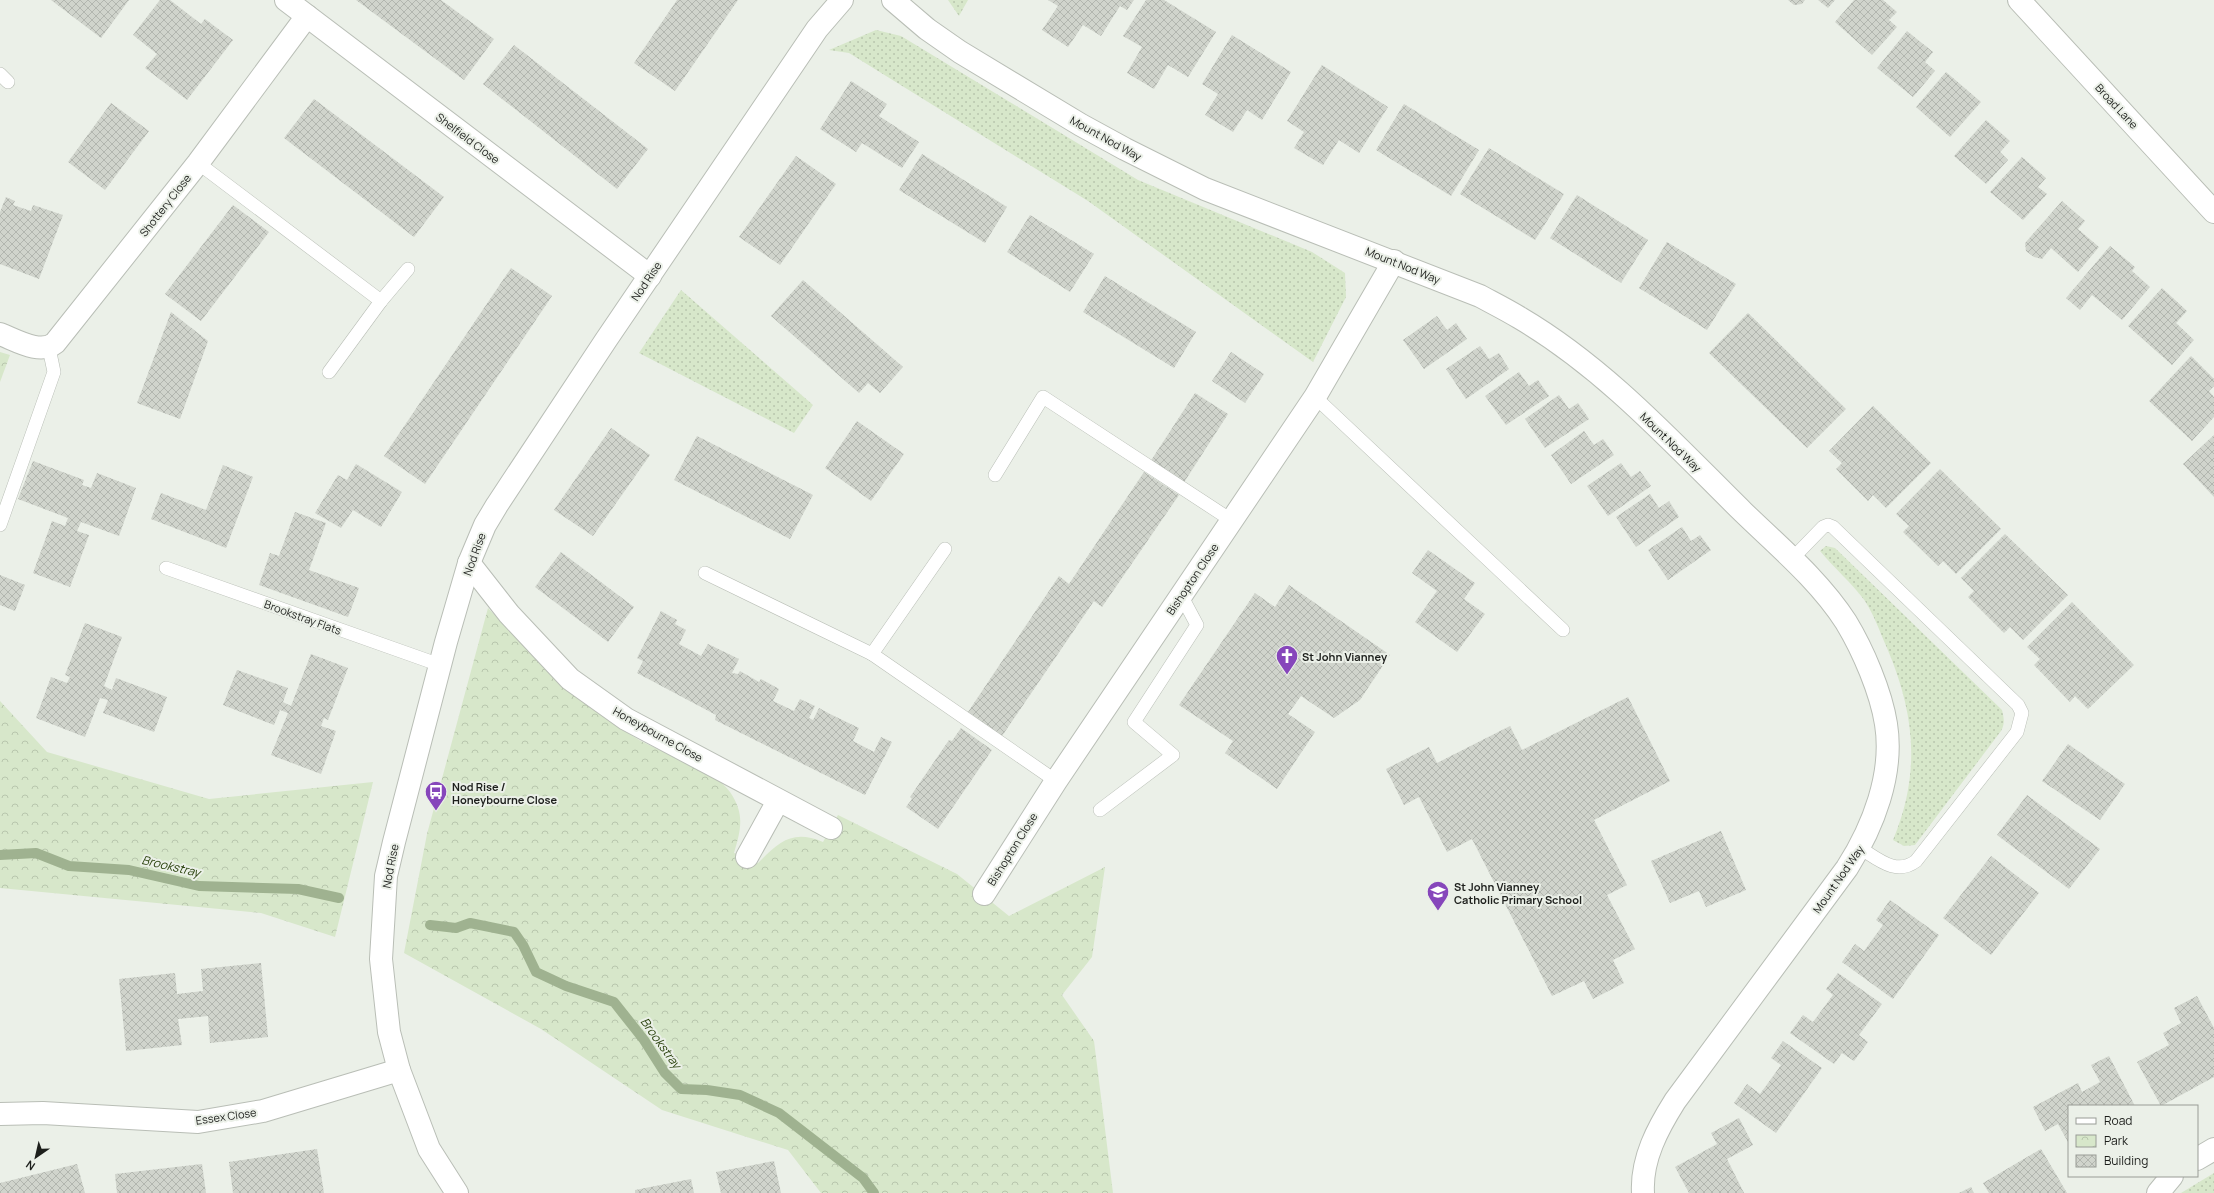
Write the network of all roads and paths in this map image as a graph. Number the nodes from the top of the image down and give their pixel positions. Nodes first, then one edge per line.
1 (286, 0) edge
2 (842, 0) edge
3 (893, 0) edge
4 (2019, 0) edge
5 (306, 16) junction
6 (198, 163) junction
7 (2214, 212) edge
8 (1394, 261) junction
9 (408, 269) dead end
10 (650, 276) junction
11 (381, 301) junction
12 (0, 334) edge
13 (49, 348) junction
14 (329, 372) dead end
15 (1315, 397) junction
16 (995, 475) dead end
17 (1231, 520) junction
18 (0, 525) edge
19 (945, 548) dead end
20 (1791, 560) junction
21 (469, 563) junction
22 (166, 568) dead end
23 (705, 573) dead end
24 (1181, 595) junction
25 (1563, 630) dead end
26 (872, 654) junction
27 (440, 665) junction
28 (1056, 781) junction
29 (778, 801) junction
30 (1100, 810) dead end
31 (831, 828) dead end
32 (1860, 848) junction
33 (747, 857) dead end
34 (984, 894) dead end
35 (399, 1070) junction
36 (0, 1114) edge
37 (2214, 1150) edge
38 (2198, 1158) edge
39 (2171, 1177) edge
40 (457, 1193) edge
41 (1643, 1193) edge
42 (2158, 1193) edge

1 - 5 street, Shelfield Close
2 - 10 street, Nod Rise
3 - 8 street, Mount Nod Way
4 - 7 street, Broad Lane
5 - 6 street, Shottery Close
5 - 10 street, Shelfield Close
6 - 11 lane
6 - 13 street, Shottery Close
8 - 15 street, Bishopton Close
8 - 20 street, Mount Nod Way
9 - 11 lane
10 - 21 street, Nod Rise
11 - 14 lane
12 - 13 street
13 - 18 lane
15 - 17 street, Bishopton Close
15 - 25 lane
16 - 17 lane
17 - 24 street, Bishopton Close
19 - 26 lane
20 - 32 street, Mount Nod Way
20 - 32 lane
21 - 27 street, Nod Rise
21 - 29 street, Honeybourne Close
22 - 27 lane, Brookstray Flats
23 - 26 lane
24 - 28 street, Bishopton Close
24 - 30 lane
26 - 28 lane
27 - 35 street, Nod Rise
28 - 34 street, Bishopton Close
29 - 31 street, Honeybourne Close
29 - 33 street
32 - 41 street, Mount Nod Way
35 - 36 street, Essex Close
35 - 40 street, Nod Rise
37 - 38 street
39 - 42 street

